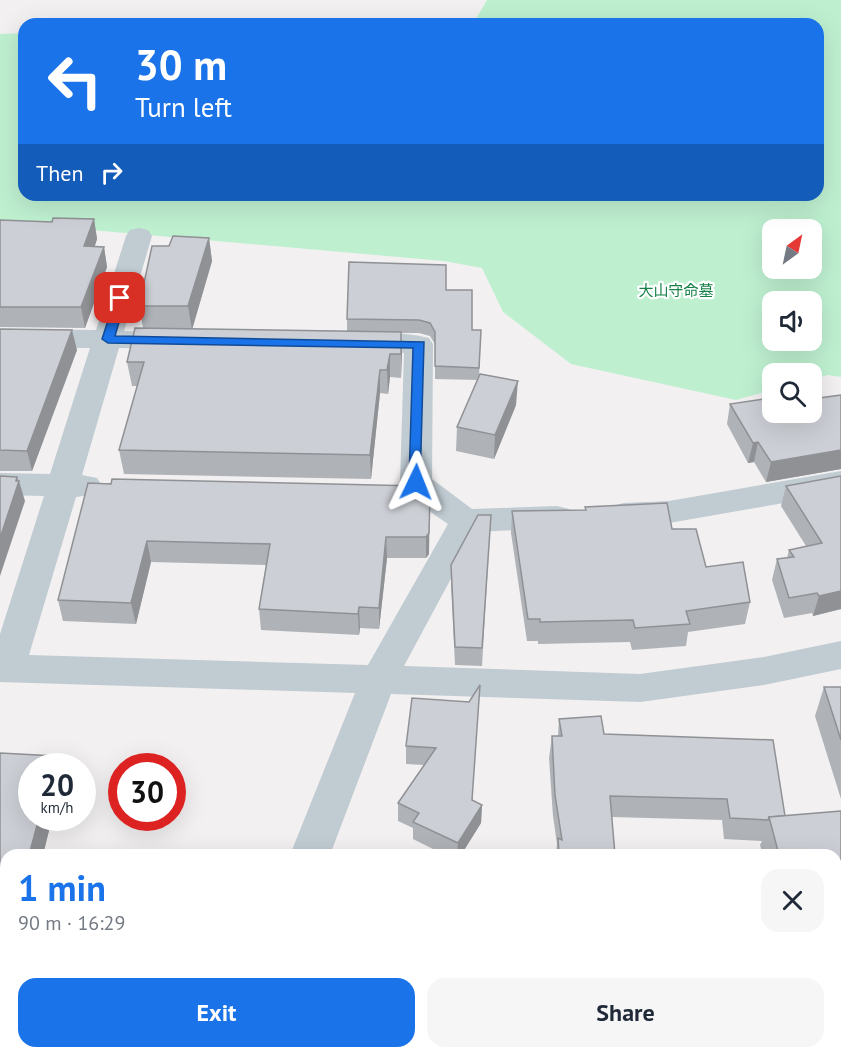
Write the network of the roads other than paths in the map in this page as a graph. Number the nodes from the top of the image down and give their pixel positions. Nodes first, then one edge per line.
1 (139, 236) dead end
2 (0, 338) edge
3 (108, 339) junction
4 (204, 341) edge
5 (324, 343) edge
6 (841, 482) edge
7 (0, 484) edge
8 (64, 486) junction
9 (111, 487) edge
10 (392, 493) edge
11 (427, 494) junction
12 (466, 521) junction
13 (841, 655) edge
14 (4, 668) edge
15 (378, 680) junction
16 (312, 849) edge

1 - 3 street
2 - 3 street
3 - 4 street
3 - 8 street
5 - 11 street
6 - 12 street
7 - 8 street
8 - 9 street
8 - 14 street
10 - 11 street
11 - 12 street
12 - 15 street
13 - 15 street
14 - 15 street
15 - 16 street

